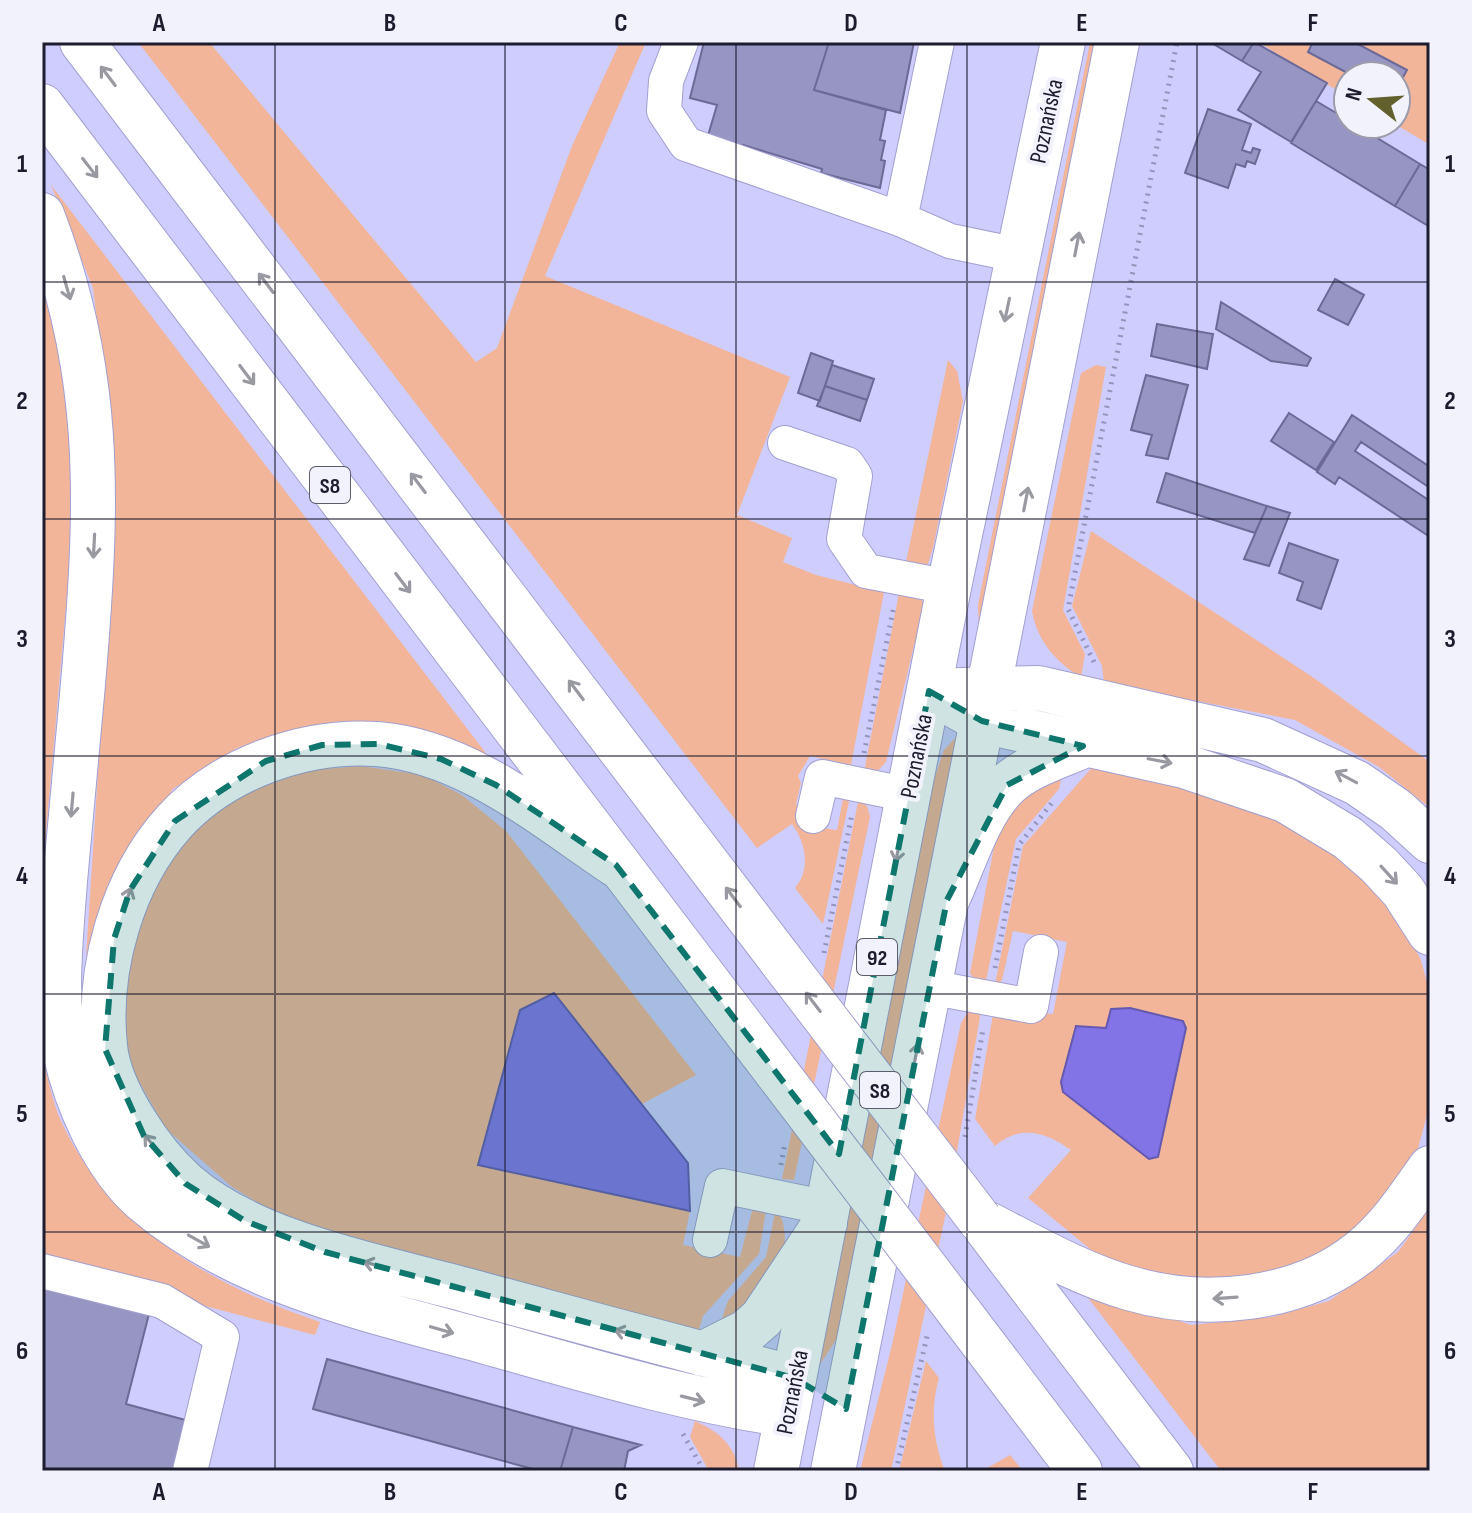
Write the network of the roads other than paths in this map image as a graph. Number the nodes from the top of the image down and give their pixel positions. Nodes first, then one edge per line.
1 (82, 42) edge
2 (681, 42) edge
3 (937, 42) edge
4 (1063, 42) edge
5 (1117, 42) edge
6 (42, 106) edge
7 (42, 215) edge
8 (900, 219) junction
9 (1018, 255) junction
10 (785, 443) dead end
11 (949, 587) junction
12 (929, 691) junction
13 (986, 704) junction
14 (1083, 746) junction
15 (909, 795) junction
16 (813, 816) dead end
17 (1430, 841) edge
18 (616, 865) junction
19 (947, 900) junction
20 (1430, 933) edge
21 (1041, 952) dead end
22 (929, 987) junction
23 (1430, 1168) edge
24 (826, 1216) junction
25 (980, 1220) junction
26 (710, 1240) dead end
27 (42, 1271) edge
28 (702, 1354) junction
29 (791, 1397) junction
30 (846, 1409) junction
31 (190, 1471) edge
32 (776, 1471) edge
33 (833, 1471) edge
34 (1080, 1471) edge
35 (1171, 1471) edge

25 -> 1 main road, S8, bridge
2 - 8 lane
3 - 8 lane
4 - 9 main road, Poznańska
13 -> 5 main road
6 -> 18 main road, S8
7 -> 29 main road
8 - 9 lane
9 -> 11 main road, Poznańska
10 - 11 lane
11 - 12 main road, Poznańska
12 - 13 main road
12 - 15 main road, Poznańska / 92
13 - 14 main road
17 -> 13 main road
13 - 19 main road
14 - 19 main road
14 -> 20 main road
15 - 16 lane
15 -> 24 main road, Poznańska / 92
28 -> 18 main road
18 - 34 main road, S8, bridge
19 - 22 main road, 92
21 - 22 lane
30 -> 22 main road, 92
23 -> 25 main road
24 - 26 lane
24 - 28 main road
24 - 29 main road, Poznańska / 92
25 - 35 main road, S8
27 - 31 lane
28 - 29 main road
29 - 30 main road
29 - 32 main road, Poznańska / 92
30 - 33 main road, 92

